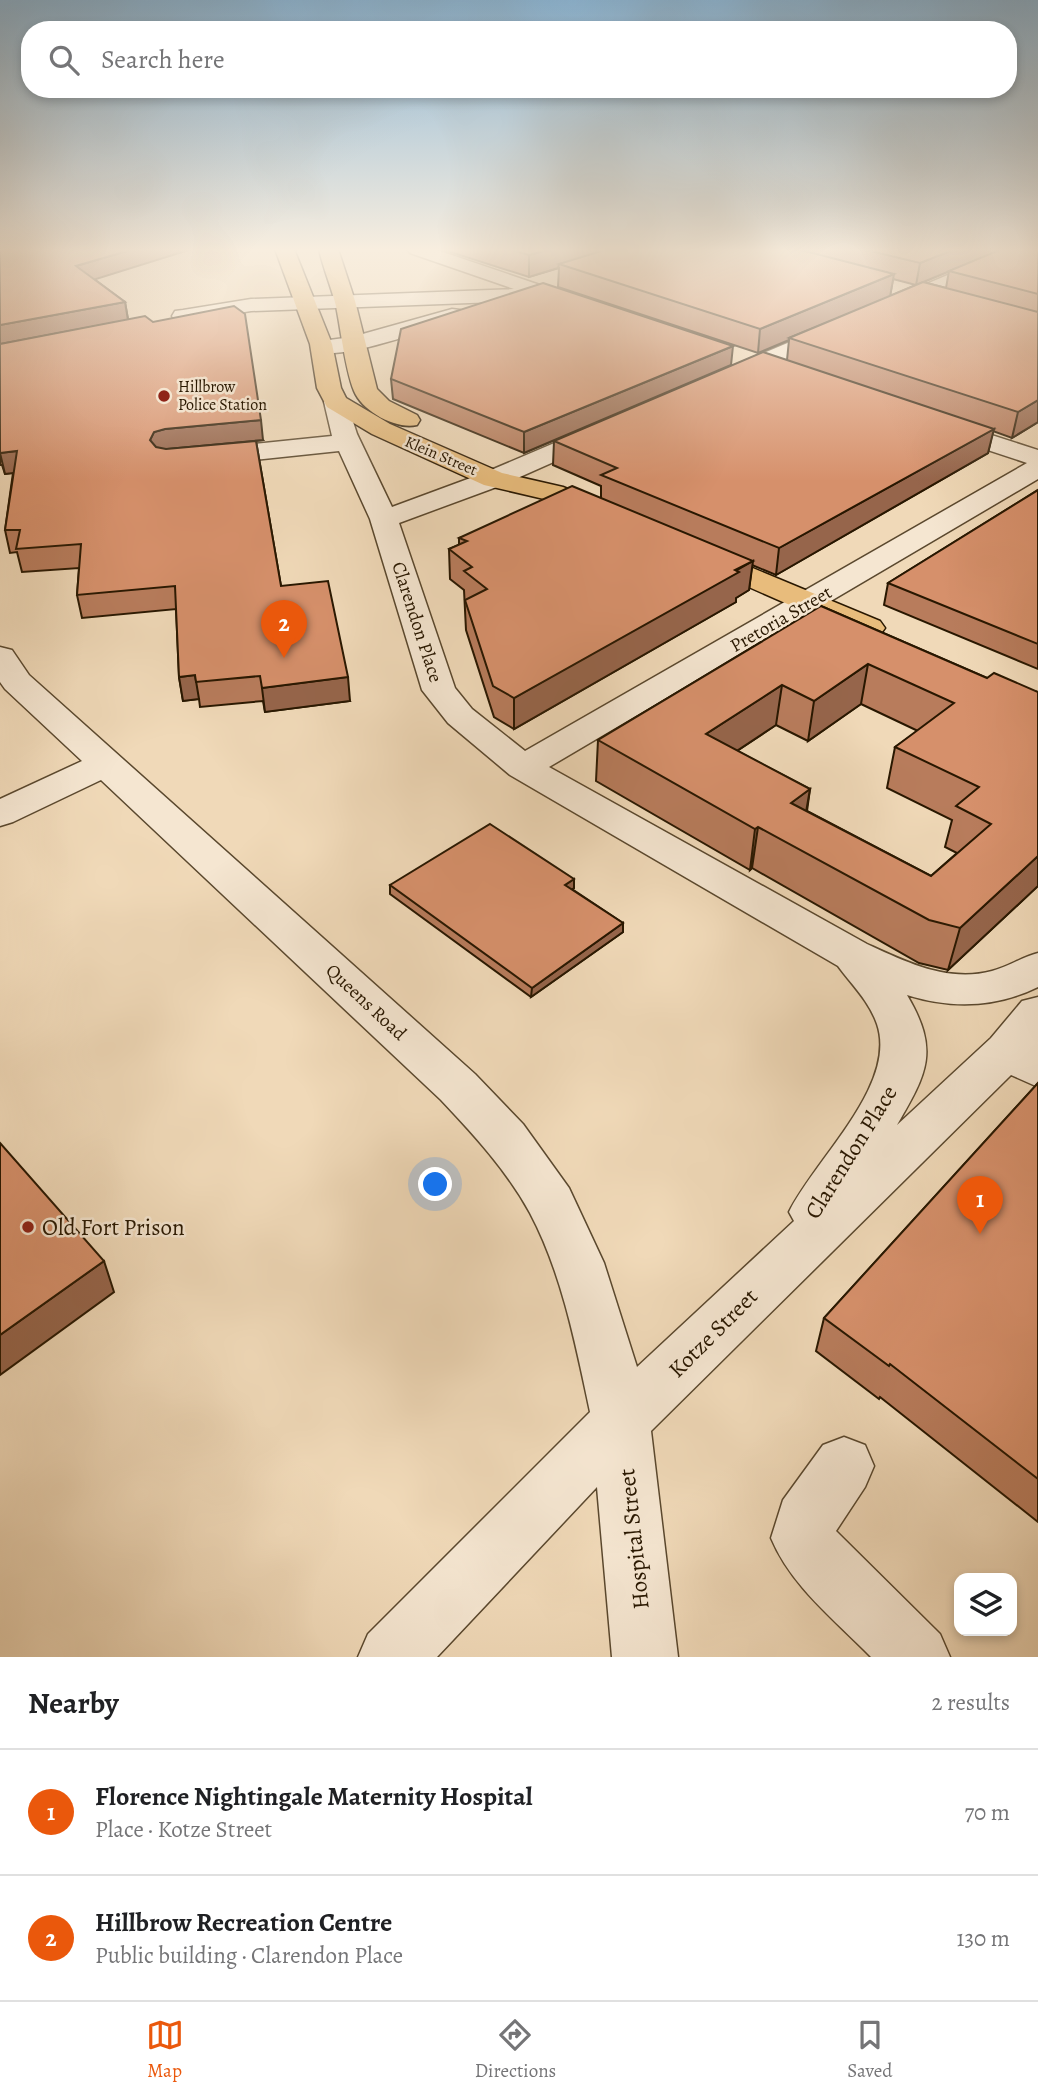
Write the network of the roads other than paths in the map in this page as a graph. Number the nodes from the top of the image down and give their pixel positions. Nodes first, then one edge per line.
1 (314, 326) edge
2 (350, 326) edge
3 (412, 326) edge
4 (845, 326) edge
5 (354, 343) junction
6 (322, 347) junction
7 (730, 356) edge
8 (757, 364) junction
9 (794, 377) edge
10 (706, 386) edge
11 (335, 402) junction
12 (920, 419) edge
13 (618, 424) edge
14 (348, 442) junction
15 (1038, 458) edge
16 (183, 459) edge
17 (1038, 468) edge
18 (505, 473) junction
19 (384, 519) junction
20 (631, 526) edge
21 (682, 548) edge
22 (810, 602) junction
23 (899, 641) edge
24 (0, 657) edge
25 (105, 764) junction
26 (523, 767) junction
27 (0, 814) edge
28 (852, 955) junction
29 (1038, 968) edge
30 (1038, 1013) edge
31 (1022, 1059) edge
32 (775, 1272) junction
33 (621, 1421) junction
34 (844, 1466) dead end
35 (391, 1657) edge
36 (645, 1657) edge
37 (918, 1657) edge

1 - 6 main road, Clarendon Place
2 - 5 main road
3 - 5 street
4 - 8 street
5 - 6 street
5 - 18 main road
6 - 11 main road, Clarendon Place
7 - 8 street
8 - 9 street
8 - 10 street
11 - 14 street, Clarendon Place
11 - 18 main road, Klein Street
12 - 15 street
13 - 18 street
14 - 16 street
14 - 19 street, Clarendon Place
17 - 22 street, Pretoria Street
18 - 19 street
18 - 20 main road, Klein Street
19 - 26 street, Clarendon Place
21 - 22 main road
22 - 23 main road
22 - 26 street, Pretoria Street
24 - 25 street, Queens Road
25 - 27 street
25 - 33 street, Queens Road
26 - 28 street, Clarendon Place
28 - 29 street, Clarendon Place
28 - 32 street, Clarendon Place
30 - 31 street, Kotze Street
31 - 32 street, Kotze Street
32 - 33 street, Kotze Street
33 - 35 street, Kotze Street
33 - 36 street, Hospital Street
34 - 37 street

